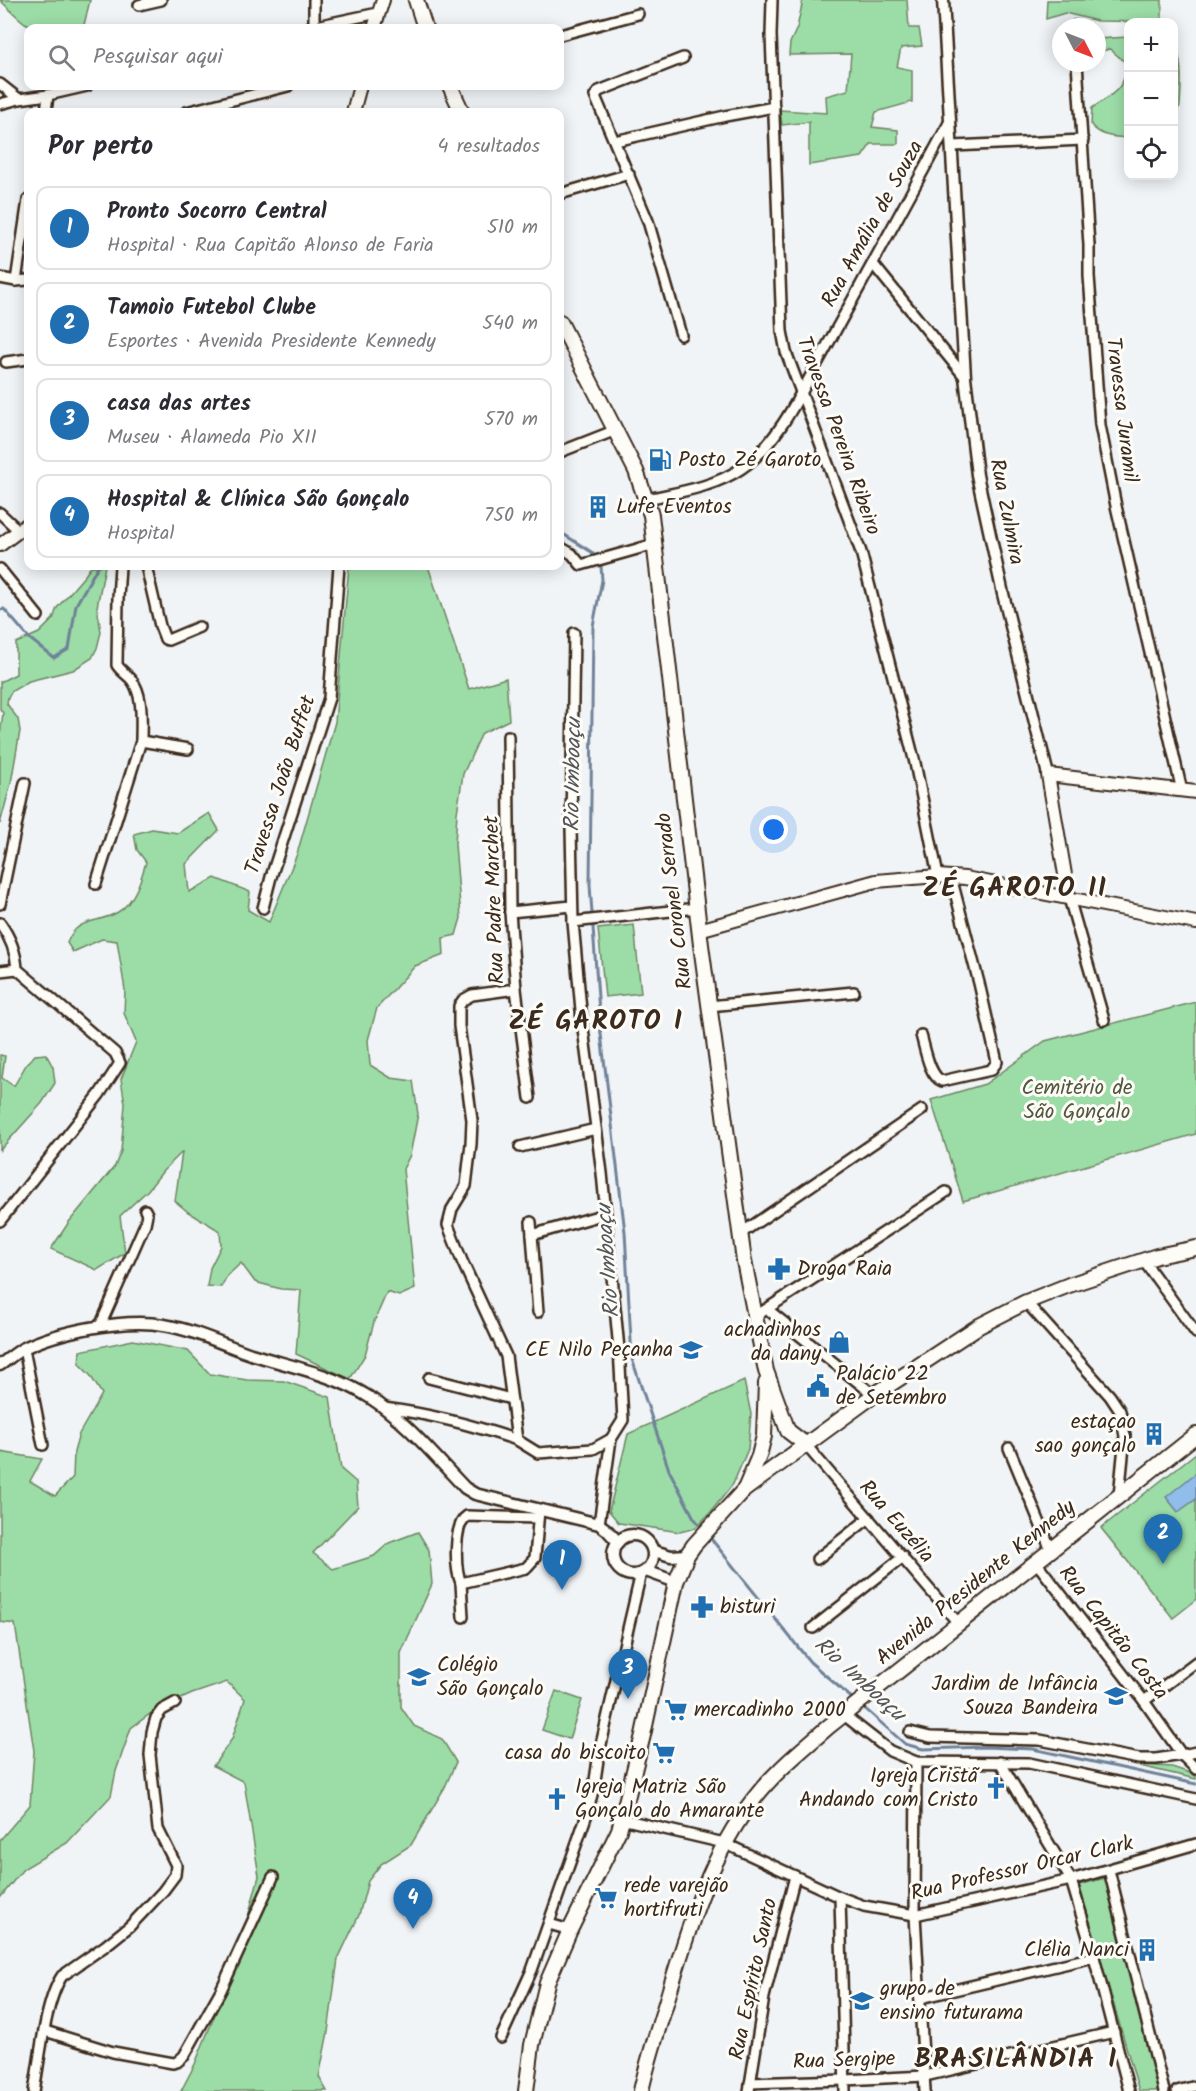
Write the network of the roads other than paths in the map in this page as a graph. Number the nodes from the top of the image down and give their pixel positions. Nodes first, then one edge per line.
1 (160, 0) edge
2 (314, 0) edge
3 (383, 0) edge
4 (416, 0) edge
5 (772, 0) edge
6 (944, 0) edge
7 (139, 5) dead end
8 (378, 13) junction
9 (638, 14) dead end
10 (311, 24) edge
11 (329, 24) edge
12 (375, 24) edge
13 (424, 24) edge
14 (564, 34) edge
15 (683, 58) dead end
16 (1078, 72) edge
17 (0, 84) edge
18 (71, 90) edge
19 (272, 90) edge
20 (359, 90) edge
21 (452, 90) edge
22 (48, 96) junction
23 (19, 99) junction
24 (0, 104) edge
25 (774, 107) junction
26 (46, 108) edge
27 (202, 108) edge
28 (354, 108) edge
29 (460, 108) edge
30 (950, 121) junction
31 (1083, 140) junction
32 (615, 141) junction
33 (953, 146) junction
34 (629, 174) junction
35 (564, 193) edge
36 (24, 227) edge
37 (873, 264) junction
38 (0, 279) edge
39 (24, 280) edge
40 (16, 281) junction
41 (564, 330) edge
42 (681, 335) dead end
43 (24, 360) edge
44 (6, 362) dead end
45 (965, 377) junction
46 (801, 391) junction
47 (616, 430) junction
48 (564, 450) edge
49 (647, 499) junction
50 (0, 513) edge
51 (23, 527) edge
52 (656, 544) junction
53 (0, 545) edge
54 (564, 549) edge
55 (0, 569) edge
56 (120, 570) edge
57 (147, 570) edge
58 (339, 570) edge
59 (38, 616) dead end
60 (199, 627) dead end
61 (574, 633) dead end
62 (508, 736) dead end
63 (141, 741) junction
64 (188, 750) dead end
65 (1048, 775) junction
66 (25, 783) dead end
67 (1182, 791) junction
68 (1196, 792) edge
69 (944, 876) junction
70 (96, 884) dead end
71 (1070, 898) junction
72 (0, 904) edge
73 (572, 906) junction
74 (263, 908) dead end
75 (697, 908) junction
76 (510, 912) junction
77 (573, 922) junction
78 (0, 923) edge
79 (1196, 923) edge
80 (699, 930) junction
81 (17, 969) junction
82 (0, 971) edge
83 (516, 989) junction
84 (854, 992) dead end
85 (709, 1006) junction
86 (1104, 1020) dead end
87 (921, 1035) dead end
88 (530, 1098) dead end
89 (922, 1110) dead end
90 (596, 1129) junction
91 (520, 1147) dead end
92 (946, 1192) dead end
93 (145, 1210) dead end
94 (605, 1214) junction
95 (0, 1221) edge
96 (531, 1222) dead end
97 (740, 1234) junction
98 (532, 1235) junction
99 (1196, 1248) edge
100 (1143, 1260) junction
101 (1026, 1302) junction
102 (538, 1312) dead end
103 (761, 1313) junction
104 (100, 1326) junction
105 (1196, 1333) edge
106 (24, 1348) junction
107 (0, 1365) edge
108 (766, 1371) junction
109 (429, 1378) dead end
110 (874, 1395) junction
111 (511, 1399) junction
112 (384, 1408) junction
113 (1196, 1435) edge
114 (611, 1439) junction
115 (517, 1440) junction
116 (805, 1444) junction
117 (43, 1445) dead end
118 (1009, 1448) dead end
119 (744, 1490) junction
120 (1119, 1496) junction
121 (538, 1514) junction
122 (869, 1518) junction
123 (599, 1524) junction
124 (618, 1542) junction
125 (1051, 1550) junction
126 (654, 1551) junction
127 (687, 1555) junction
128 (903, 1557) junction
129 (817, 1559) dead end
130 (1036, 1562) junction
131 (644, 1572) junction
132 (461, 1582) junction
133 (676, 1582) junction
134 (463, 1617) dead end
135 (959, 1624) junction
136 (813, 1628) dead end
137 (1196, 1662) edge
138 (1144, 1701) junction
139 (175, 1703) dead end
140 (847, 1713) junction
141 (910, 1732) dead end
142 (1196, 1752) edge
143 (1182, 1755) junction
144 (916, 1762) junction
145 (1000, 1762) junction
146 (1196, 1769) edge
147 (1196, 1799) edge
148 (622, 1819) junction
149 (724, 1843) junction
150 (1196, 1844) edge
151 (1109, 1870) junction
152 (795, 1876) junction
153 (273, 1877) dead end
154 (1071, 1880) junction
155 (840, 1897) junction
156 (915, 1915) junction
157 (549, 1924) junction
158 (570, 1930) junction
159 (1094, 1957) junction
160 (920, 1998) junction
161 (45, 2031) junction
162 (1114, 2032) junction
163 (501, 2038) dead end
164 (925, 2076) junction
165 (845, 2080) junction
166 (1196, 2086) edge
167 (750, 2087) edge
168 (34, 2091) edge
169 (526, 2091) edge
170 (641, 2091) edge
171 (845, 2091) edge
172 (925, 2091) edge
173 (1128, 2091) edge
174 (1164, 2091) edge
175 (1177, 2091) edge

1 - 7 street
2 - 10 street
3 - 8 main road
4 - 13 main road
5 - 25 street, Travessa Pereira Ribeiro
6 - 30 street, Rua Zulmira
8 - 11 street
8 - 12 main road
9 - 14 street
15 - 32 street
16 - 31 street, Travessa Juramil
17 - 23 street
18 - 22 street
19 - 27 street
20 - 28 main road
21 - 29 main road
22 - 23 street
22 - 26 street
23 - 24 street
25 - 32 street
25 - 46 street, Travessa Pereira Ribeiro
30 - 33 street, Rua Zulmira
30 - 37 street, Rua Amália de Souza
31 - 33 street
31 - 67 street, Travessa Juramil
32 - 34 street
33 - 45 street, Rua Zulmira
34 - 35 street
34 - 42 street
36 - 40 street
37 - 45 street
37 - 46 street, Rua Amália de Souza
38 - 40 street
39 - 40 street
41 - 47 main road, Rua Coronel Serrado
43 - 44 street
45 - 65 street, Rua Zulmira
46 - 49 street, Rua Amália de Souza
46 - 69 street, Travessa Pereira Ribeiro
47 - 48 street
47 - 49 main road, Rua Coronel Serrado
49 - 52 main road, Rua Coronel Serrado
50 - 51 street
51 - 53 main road
52 - 54 street
52 - 75 main road, Rua Coronel Serrado
55 - 59 street
56 - 63 street
57 - 60 street
58 - 74 street, Travessa João Buffet
61 - 73 street
62 - 76 street, Rua Padre Marchet
63 - 64 street
63 - 70 street
65 - 67 main road
65 - 71 main road, Rua Zulmira
66 - 72 street
67 - 68 main road
69 - 71 main road
69 - 80 main road
69 - 87 street, Travessa Pereira Ribeiro
71 - 79 main road
71 - 86 street, Rua Zulmira
73 - 76 street
73 - 77 street
75 - 77 street
75 - 80 main road, Rua Coronel Serrado
76 - 83 street, Rua Padre Marchet
77 - 90 street
78 - 81 street
80 - 85 main road, Rua Coronel Serrado
81 - 82 street
81 - 95 street
83 - 88 street, Rua Padre Marchet
83 - 111 street
84 - 85 street
85 - 97 main road, Rua Coronel Serrado
89 - 97 street
90 - 91 street
90 - 94 street
92 - 103 street
93 - 104 street
94 - 98 street
94 - 114 street
96 - 98 street
97 - 103 main road, Rua Coronel Serrado
98 - 102 street
99 - 100 main road
100 - 101 main road
100 - 105 street
101 - 110 main road
101 - 120 street
103 - 108 main road, Rua Coronel Serrado
103 - 110 street
104 - 106 street
104 - 112 street
106 - 107 street
106 - 117 street
108 - 116 main road
108 - 119 main road
109 - 111 street
110 - 116 main road
111 - 115 street
112 - 115 street
112 - 121 street
113 - 120 main road, Avenida Presidente Kennedy
114 - 115 street
114 - 123 street
116 - 119 main road
116 - 122 street, Rua Euzélia
118 - 125 street
119 - 127 main road
120 - 125 main road, Avenida Presidente Kennedy
121 - 123 street
121 - 132 street
121 - 132 street
122 - 128 street, Rua Euzélia
122 - 129 street
123 - 124 street
124 - 126 street
124 - 131 street
125 - 130 main road, Avenida Presidente Kennedy
126 - 127 street
126 - 131 street
127 - 133 main road
128 - 135 street, Rua Euzélia
128 - 136 street
130 - 135 main road, Avenida Presidente Kennedy
130 - 138 street, Rua Capitão Costa
131 - 133 street
131 - 157 street
132 - 134 street
133 - 148 main road
135 - 140 main road, Avenida Presidente Kennedy
137 - 138 street
138 - 143 street, Rua Capitão Costa
139 - 161 street
140 - 144 street
140 - 149 main road, Avenida Presidente Kennedy
141 - 143 street
142 - 143 street
143 - 146 street, Rua Capitão Costa
144 - 145 street
144 - 156 street
145 - 147 street
145 - 154 street
148 - 149 street, Rua Professor Orcar Clark
148 - 158 main road
149 - 152 street, Rua Professor Orcar Clark
149 - 170 main road, Avenida Presidente Kennedy
150 - 151 street, Rua Professor Orcar Clark
151 - 154 street, Rua Professor Orcar Clark
151 - 174 street
152 - 155 street, Rua Professor Orcar Clark
152 - 167 street, Rua Espírito Santo
153 - 161 street
154 - 156 street, Rua Professor Orcar Clark
154 - 159 street
155 - 156 street, Rua Professor Orcar Clark
155 - 165 street
156 - 160 street
157 - 158 street
157 - 163 street
158 - 169 main road
159 - 160 street
159 - 162 street
160 - 164 street
161 - 168 street
162 - 164 street, Rua Sergipe
162 - 173 street
164 - 165 street, Rua Sergipe
164 - 172 street
165 - 167 street, Rua Sergipe
165 - 171 street
166 - 175 street

